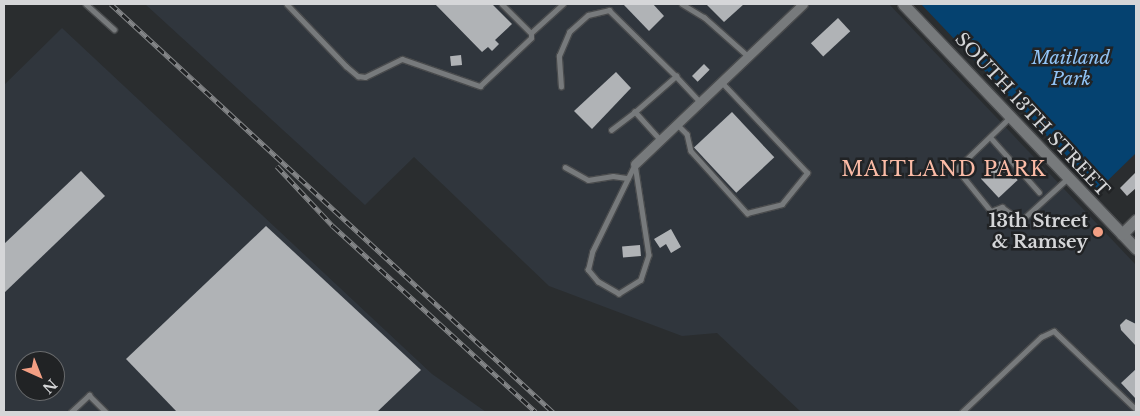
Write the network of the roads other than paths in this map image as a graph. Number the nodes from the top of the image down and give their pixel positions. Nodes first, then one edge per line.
1 (86, 4) edge
2 (287, 4) edge
3 (502, 4) edge
4 (563, 4) edge
5 (682, 4) edge
6 (803, 4) edge
7 (903, 4) edge
8 (114, 29) dead end
9 (531, 33) junction
10 (748, 56) junction
11 (676, 76) junction
12 (721, 82) junction
13 (561, 87) dead end
14 (700, 102) junction
15 (635, 112) junction
16 (1011, 117) junction
17 (677, 124) junction
18 (612, 130) dead end
19 (992, 139) junction
20 (660, 140) junction
21 (635, 164) junction
22 (565, 166) dead end
23 (628, 178) junction
24 (1068, 178) junction
25 (1039, 192) dead end
26 (1136, 220) edge
27 (1122, 234) junction
28 (1136, 249) edge
29 (1136, 409) edge
30 (71, 412) edge
31 (106, 412) edge
32 (962, 412) edge

1 - 8 lane
2 - 9 lane
3 - 9 lane
4 - 9 lane
5 - 10 lane
6 - 10 street
7 - 16 street, SOUTH 13TH STREET
10 - 12 street
11 - 13 lane
11 - 14 lane
11 - 15 lane
12 - 14 street
12 - 17 lane
14 - 17 street
15 - 18 lane
15 - 20 lane
16 - 19 lane
16 - 24 street, SOUTH 13TH STREET
17 - 20 street
19 - 24 lane
19 - 25 lane
20 - 21 street
21 - 23 lane
21 - 23 lane
22 - 23 lane
24 - 27 street, SOUTH 13TH STREET
26 - 27 street
27 - 28 street, SOUTH 13TH STREET
29 - 32 lane
30 - 31 lane

